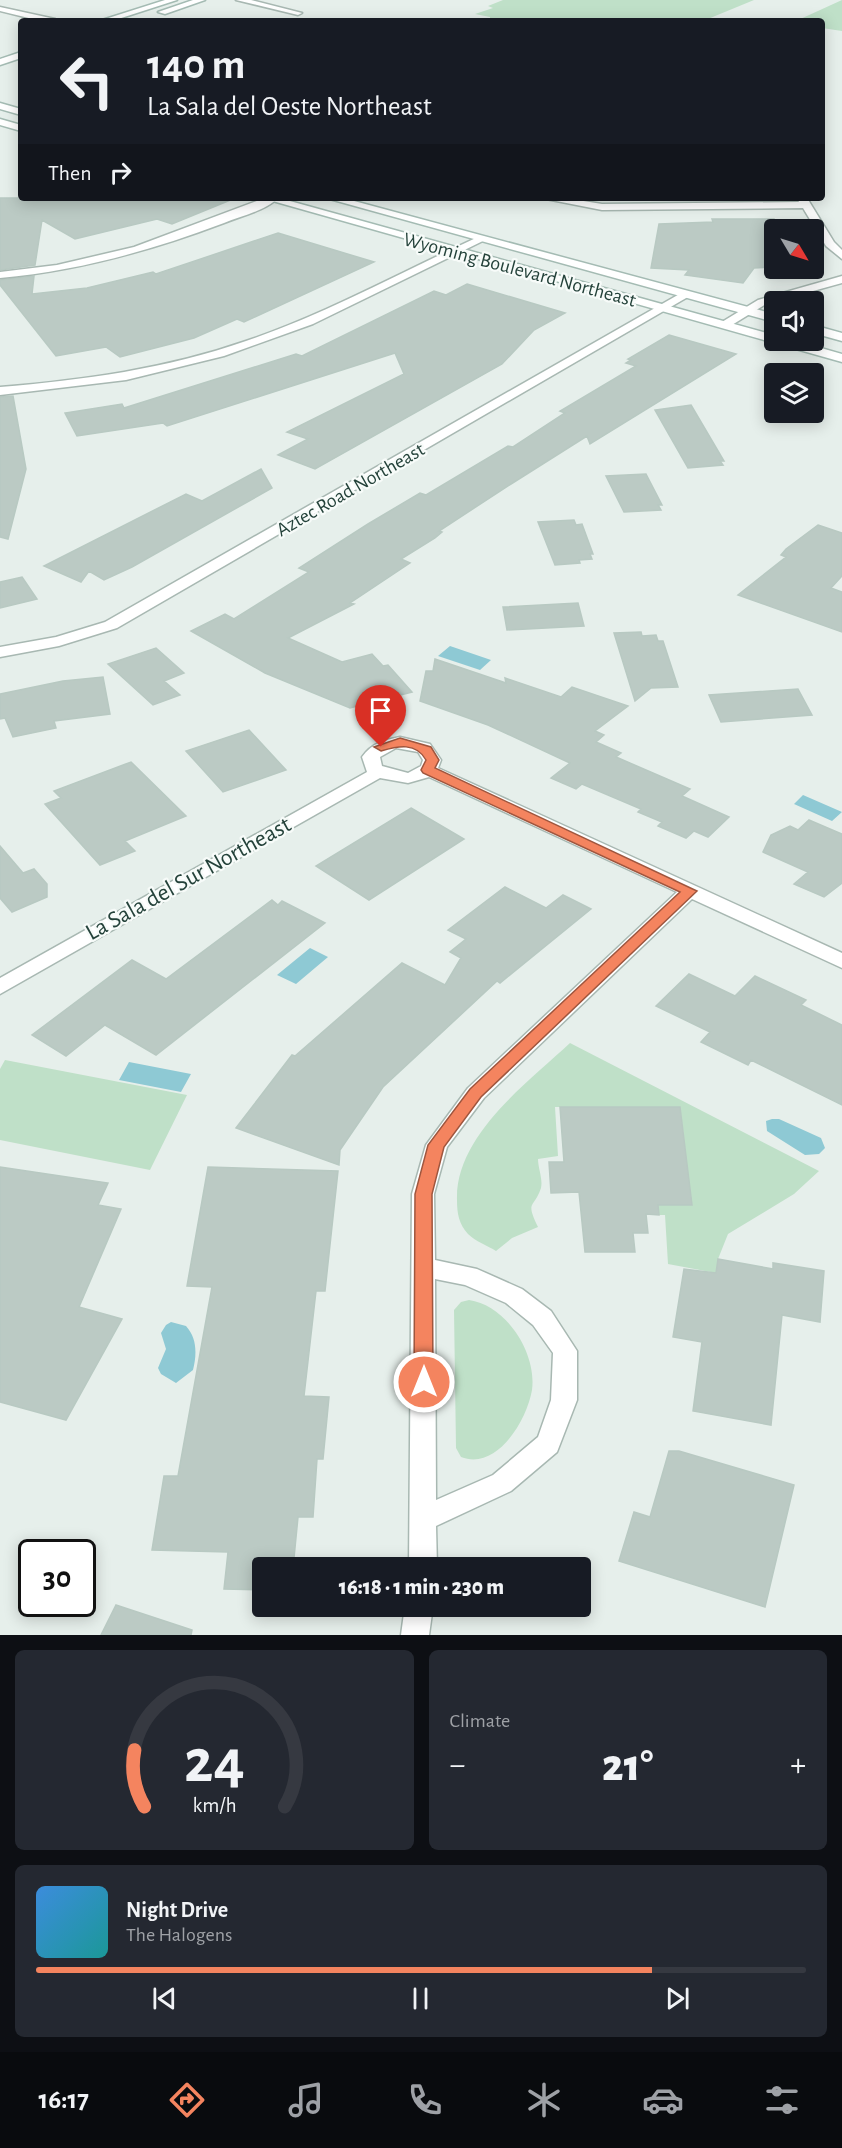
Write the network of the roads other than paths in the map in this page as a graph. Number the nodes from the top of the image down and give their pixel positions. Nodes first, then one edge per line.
1 (173, 0) edge
2 (201, 0) edge
3 (240, 0) edge
4 (0, 9) edge
5 (298, 13) dead end
6 (39, 18) edge
7 (113, 18) edge
8 (142, 18) edge
9 (18, 47) edge
10 (0, 52) edge
11 (18, 56) edge
12 (0, 62) edge
13 (0, 106) edge
14 (18, 111) edge
15 (0, 122) edge
16 (18, 127) edge
17 (263, 201) edge
18 (280, 201) edge
19 (342, 201) edge
20 (565, 201) edge
21 (804, 201) edge
22 (482, 239) junction
23 (455, 251) junction
24 (842, 256) edge
25 (0, 275) edge
26 (842, 279) edge
27 (687, 294) junction
28 (662, 308) junction
29 (745, 310) junction
30 (764, 315) edge
31 (723, 325) junction
32 (824, 332) edge
33 (764, 336) edge
34 (842, 337) edge
35 (817, 351) edge
36 (842, 358) edge
37 (0, 391) edge
38 (0, 652) edge
39 (427, 770) junction
40 (379, 772) junction
41 (689, 891) junction
42 (842, 960) edge
43 (0, 987) edge
44 (425, 1268) junction
45 (423, 1519) junction
46 (423, 1557) edge
47 (417, 1617) edge
48 (415, 1635) edge

1 - 7 street
2 - 8 street
3 - 5 street
4 - 6 street
9 - 10 street
11 - 12 street
13 - 14 street
15 - 16 street
17 - 25 street
18 - 23 street, Wyoming Boulevard Northeast
19 - 22 street, Wyoming Boulevard Northeast
20 - 21 street
21 - 24 street
22 - 23 street
22 - 27 street, Wyoming Boulevard Northeast
23 - 28 street, Wyoming Boulevard Northeast
23 - 37 street
26 - 29 street
27 - 28 street, Aztec Road Northeast
27 - 29 street, Wyoming Boulevard Northeast
28 - 31 street, Wyoming Boulevard Northeast
28 - 38 street, Aztec Road Northeast
29 - 30 street, Wyoming Boulevard Northeast
29 - 31 street
31 - 33 street, Wyoming Boulevard Northeast
32 - 34 street
35 - 36 street
39 - 40 street
39 - 40 street
39 - 41 street
40 - 43 street, La Sala del Sur Northeast
41 - 42 street
41 - 44 street
44 - 45 street
44 - 45 street
45 - 46 street
47 - 48 street

